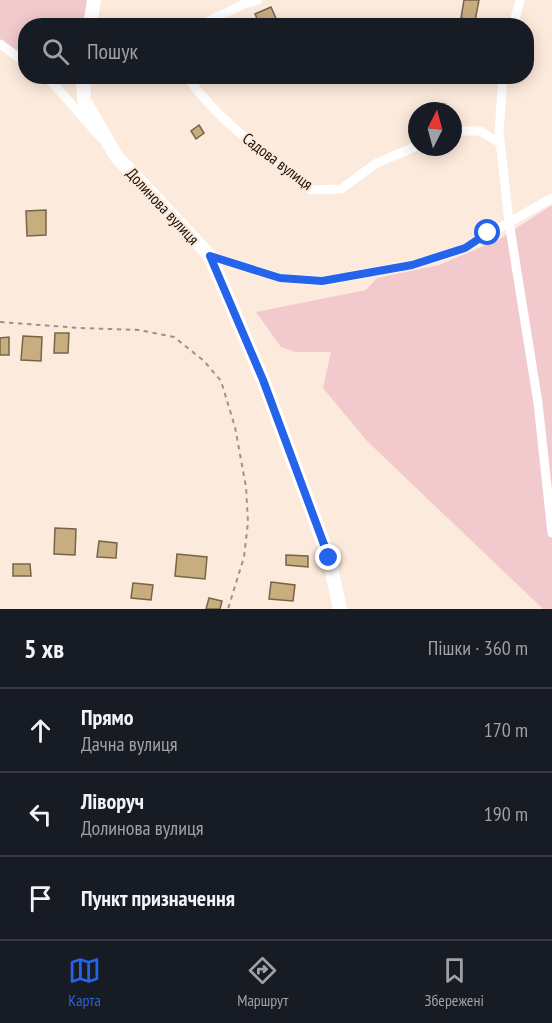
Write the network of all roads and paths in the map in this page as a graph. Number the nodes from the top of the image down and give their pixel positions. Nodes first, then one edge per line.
1 (94, 0) edge
2 (258, 0) edge
3 (520, 0) edge
4 (91, 18) edge
5 (215, 18) edge
6 (515, 18) edge
7 (0, 45) edge
8 (18, 57) edge
9 (54, 84) edge
10 (83, 84) edge
11 (192, 84) edge
12 (502, 84) edge
13 (462, 131) edge
14 (500, 143) junction
15 (408, 150) edge
16 (116, 156) junction
17 (552, 198) edge
18 (509, 222) junction
19 (210, 256) junction
20 (0, 322) edge
21 (552, 533) edge
22 (228, 609) edge
23 (340, 609) edge

1 - 4 street
2 - 5 street
3 - 6 street
7 - 8 street
9 - 16 street
10 - 16 street, Долинова вулиця
11 - 15 street, Садова вулиця
12 - 14 street
13 - 14 street
14 - 18 street
16 - 19 street, Долинова вулиця
17 - 18 street
18 - 19 street
18 - 21 street
19 - 23 street, Долинова вулиця
20 - 22 path

